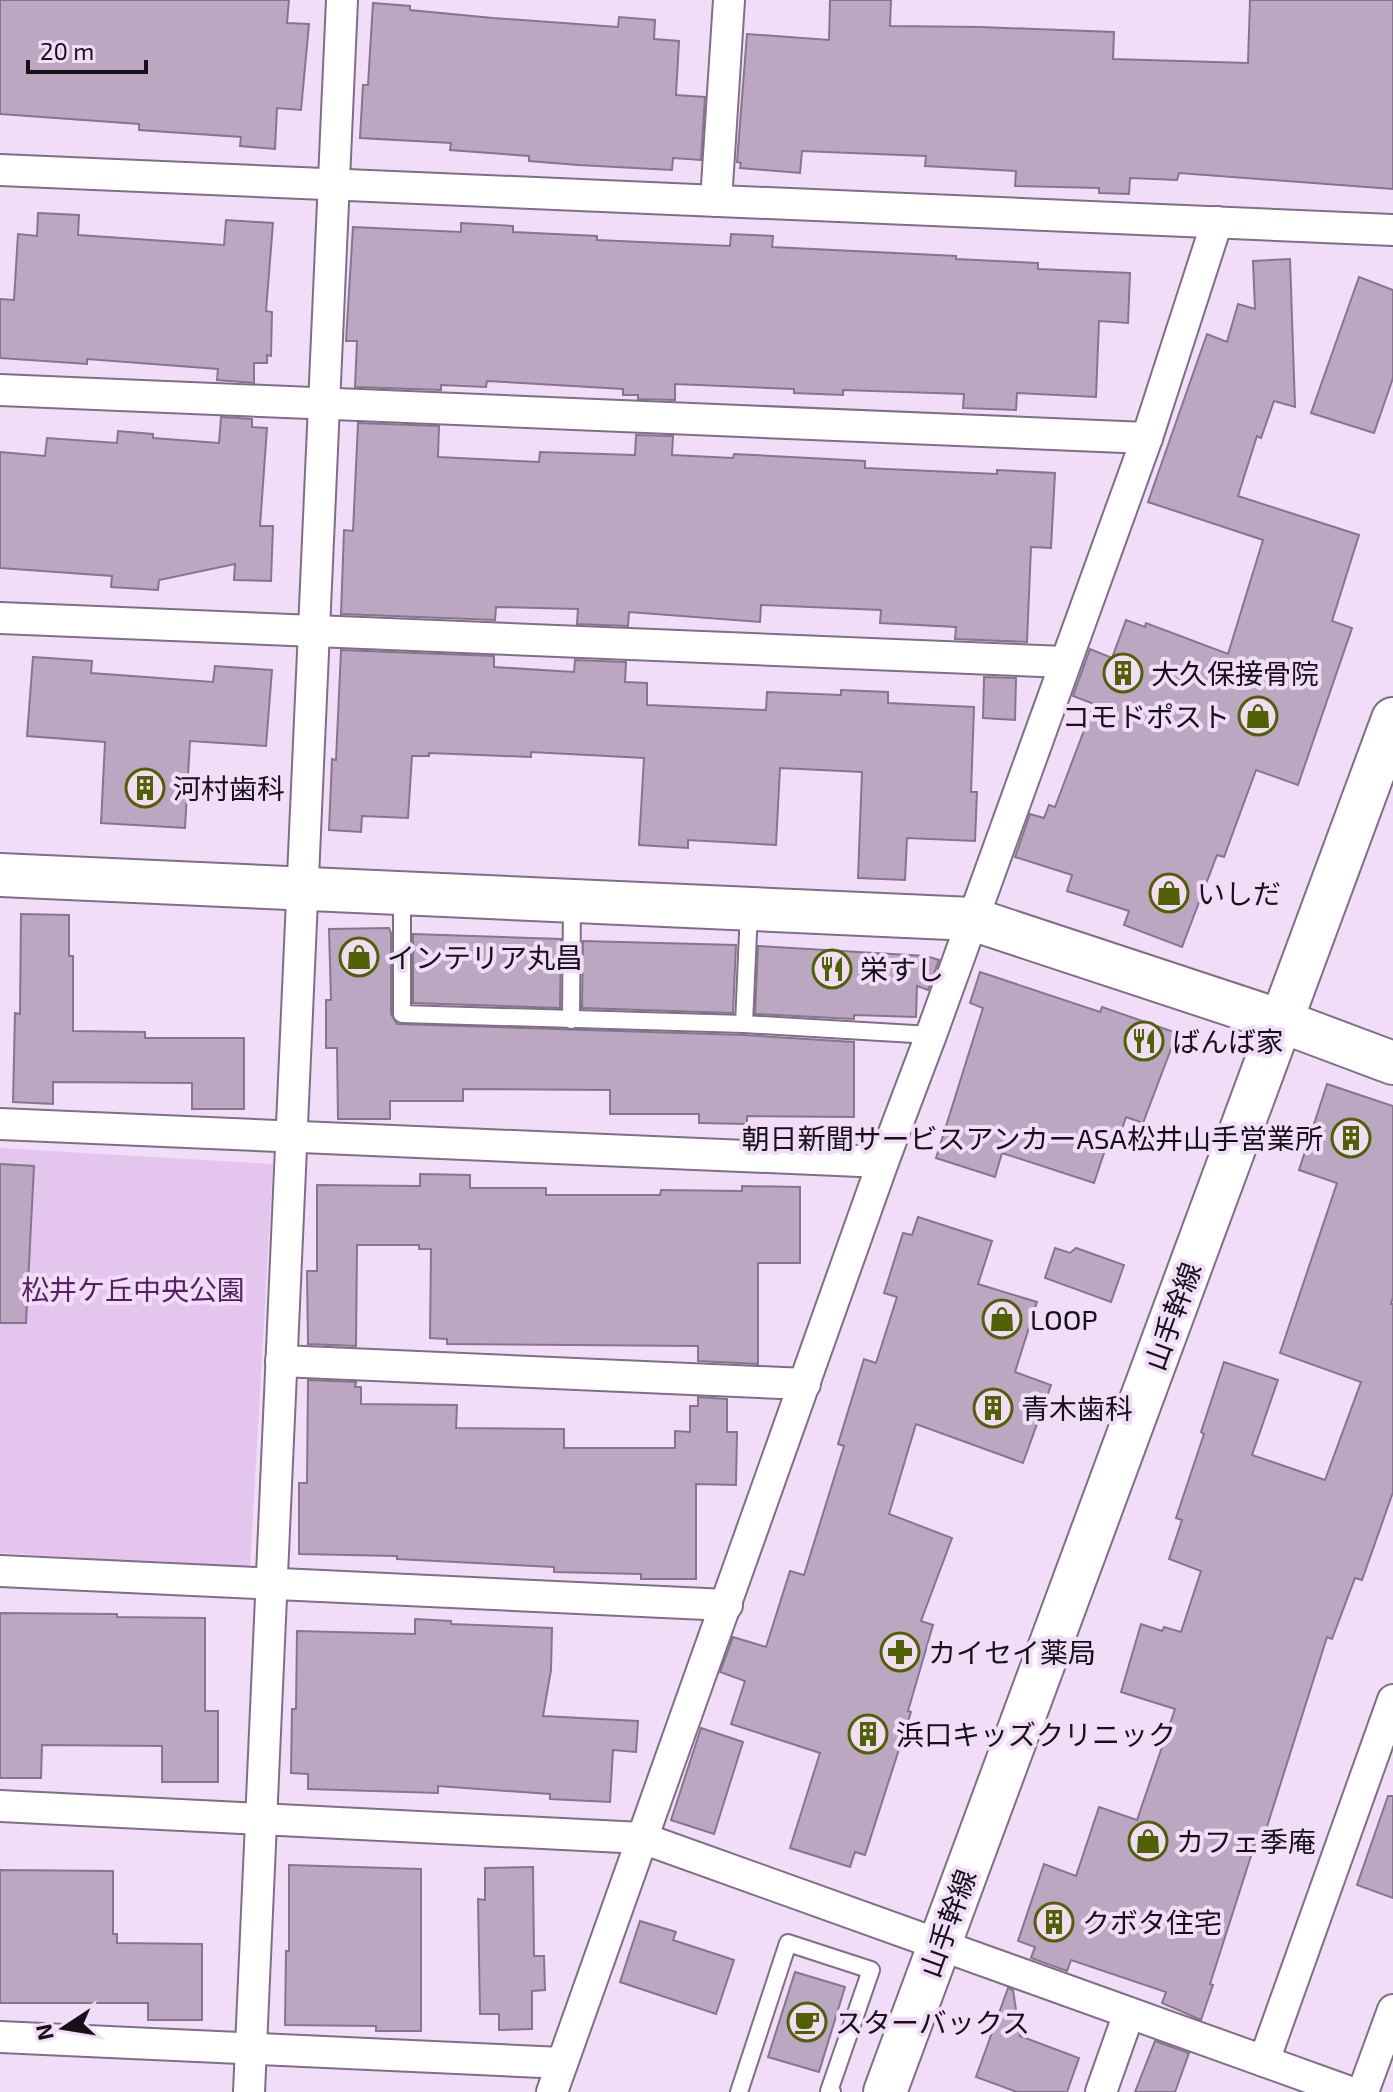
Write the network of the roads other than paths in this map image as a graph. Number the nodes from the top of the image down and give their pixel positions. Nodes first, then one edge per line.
1 (342, 0) edge
2 (729, 0) edge
3 (0, 170) edge
4 (334, 185) junction
5 (716, 201) junction
6 (1217, 222) junction
7 (1393, 230) edge
8 (0, 390) edge
9 (324, 403) junction
10 (1147, 438) junction
11 (0, 618) edge
12 (314, 631) junction
13 (1064, 662) junction
14 (1393, 719) edge
15 (0, 875) edge
16 (303, 889) junction
17 (402, 893) junction
18 (572, 901) junction
19 (749, 909) junction
20 (972, 919) junction
21 (571, 1020) junction
22 (1281, 1021) junction
23 (744, 1024) junction
24 (931, 1035) junction
25 (1393, 1063) edge
26 (0, 1124) edge
27 (291, 1137) junction
28 (883, 1162) junction
29 (281, 1361) junction
30 (805, 1384) junction
31 (0, 1571) edge
32 (272, 1583) junction
33 (727, 1605) junction
34 (1393, 1700) edge
35 (0, 1806) edge
36 (261, 1818) junction
37 (642, 1838) junction
38 (939, 1945) junction
39 (1393, 2010) edge
40 (1129, 2013) junction
41 (0, 2037) edge
42 (251, 2050) junction
43 (1264, 2061) junction
44 (562, 2063) junction
45 (249, 2092) edge
46 (552, 2092) edge
47 (739, 2092) edge
48 (832, 2092) edge
49 (885, 2092) edge
50 (1101, 2092) edge
51 (1350, 2092) edge
52 (1363, 2092) edge

1 - 4 street
2 - 5 street
3 - 4 street
4 - 5 street
4 - 9 street
5 - 6 street
6 - 7 street
6 - 10 street
8 - 9 street
9 - 10 street
9 - 12 street
10 - 13 street
11 - 12 street
12 - 13 street
12 - 16 street
13 - 20 street
14 - 22 street, 山手幹線
15 - 16 street
16 - 17 street
16 - 27 street
17 - 18 street
17 - 21 lane
18 - 19 street
18 - 21 lane
19 - 20 street
19 - 23 lane
20 - 22 street
20 - 24 street
21 - 23 lane
22 - 25 street
22 - 38 street, 山手幹線
23 - 24 lane
24 - 28 street
26 - 27 street
27 - 28 street
27 - 29 street
28 - 30 street
29 - 30 street
29 - 32 street
30 - 33 street
31 - 32 street
32 - 33 street
32 - 36 street
33 - 37 street
34 - 43 street
35 - 36 street
36 - 37 street
36 - 42 street
37 - 38 street
37 - 44 street
38 - 40 street
38 - 49 street, 山手幹線
39 - 52 street
40 - 43 street
40 - 50 street
41 - 42 street
42 - 44 street
42 - 45 street
43 - 51 street
44 - 46 street
47 - 48 lane

